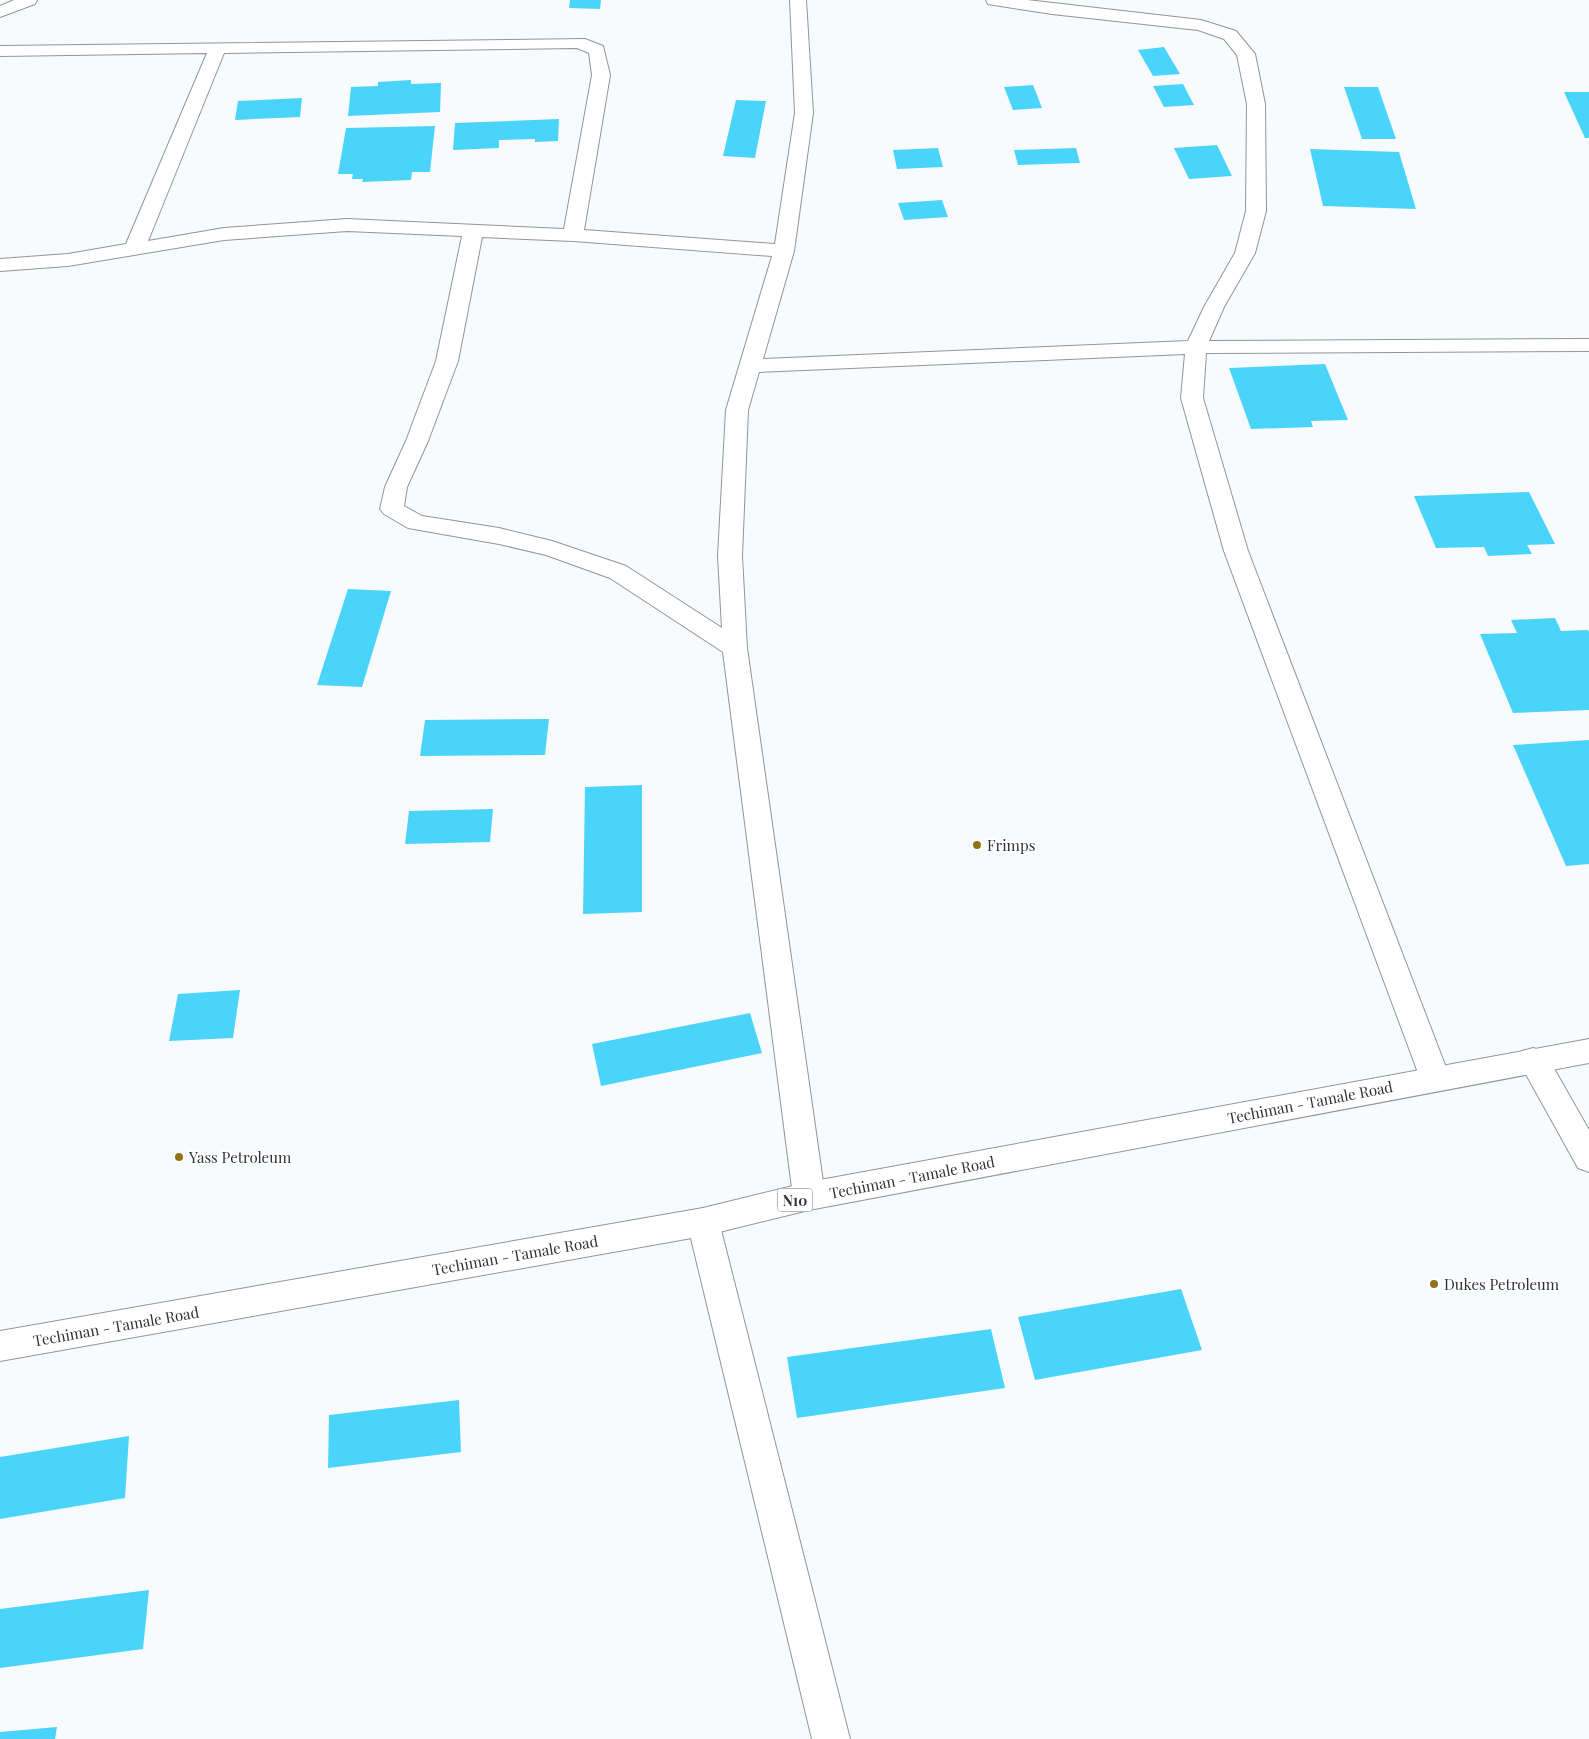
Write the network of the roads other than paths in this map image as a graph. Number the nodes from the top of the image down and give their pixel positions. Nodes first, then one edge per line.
1 (29, 0) edge
2 (798, 0) edge
3 (994, 0) edge
4 (0, 12) edge
5 (218, 46) junction
6 (0, 51) edge
7 (473, 230) junction
8 (573, 235) junction
9 (134, 250) junction
10 (784, 251) junction
11 (0, 265) edge
12 (1589, 345) edge
13 (1196, 347) junction
14 (749, 366) junction
15 (735, 648) junction
16 (1589, 1051) edge
17 (1533, 1060) junction
18 (1435, 1078) junction
19 (1589, 1159) edge
20 (809, 1196) junction
21 (703, 1222) junction
22 (0, 1346) edge
23 (831, 1739) edge

1 - 4 main road
2 - 10 main road
3 - 13 main road
5 - 6 main road
5 - 8 main road
5 - 9 main road
7 - 8 main road
7 - 9 main road
7 - 15 main road
8 - 10 main road
9 - 11 main road
10 - 14 main road
12 - 13 main road
13 - 14 main road
13 - 18 main road
14 - 15 main road
15 - 20 main road
16 - 17 main road, Techiman - Tamale Road / N10
17 - 18 main road, Techiman - Tamale Road / N10
17 - 19 main road
18 - 20 main road, Techiman - Tamale Road / N10
20 - 21 main road, Techiman - Tamale Road / N10
21 - 22 main road, Techiman - Tamale Road / N10
21 - 23 main road

